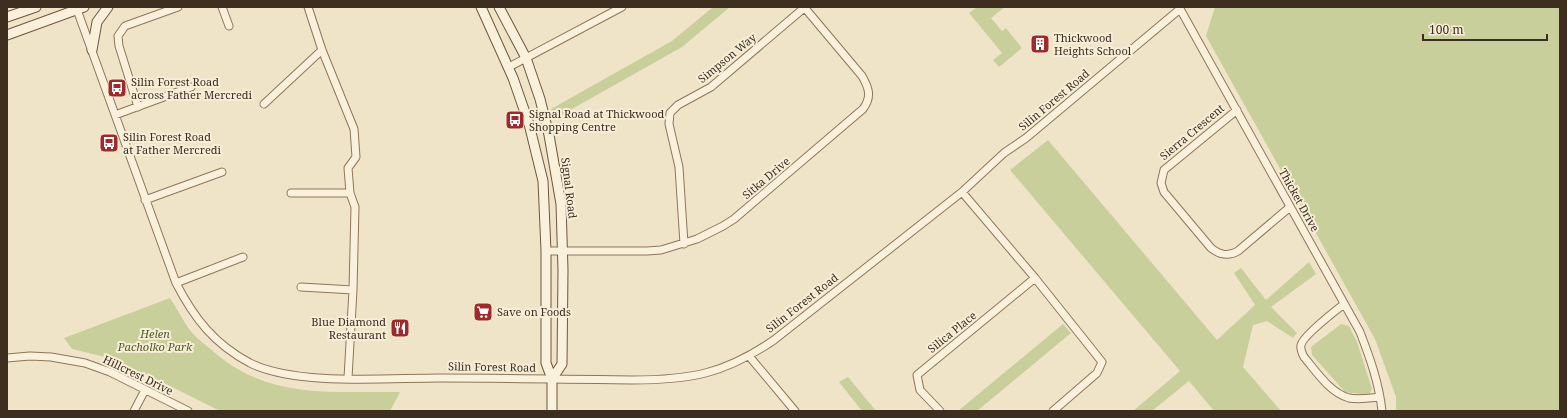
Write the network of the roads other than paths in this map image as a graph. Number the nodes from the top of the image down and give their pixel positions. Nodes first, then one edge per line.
1 (36, 7) edge
2 (108, 7) edge
3 (178, 7) edge
4 (222, 7) edge
5 (308, 7) edge
6 (481, 7) edge
7 (499, 7) edge
8 (622, 7) edge
9 (79, 8) edge
10 (804, 8) edge
11 (1180, 8) edge
12 (26, 9) edge
13 (611, 9) edge
14 (7, 17) edge
15 (229, 26) dead end
16 (7, 35) edge
17 (92, 50) junction
18 (322, 50) junction
19 (526, 58) junction
20 (509, 67) junction
21 (191, 87) dead end
22 (264, 104) dead end
23 (138, 107) junction
24 (1237, 110) junction
25 (114, 115) junction
26 (222, 172) dead end
27 (962, 192) junction
28 (291, 193) dead end
29 (350, 193) junction
30 (145, 200) junction
31 (1290, 207) junction
32 (684, 244) junction
33 (546, 251) junction
34 (563, 251) junction
35 (243, 257) dead end
36 (1035, 278) junction
37 (176, 282) junction
38 (301, 287) dead end
39 (353, 290) junction
40 (1344, 304) junction
41 (749, 356) junction
42 (7, 358) edge
43 (348, 378) junction
44 (552, 379) junction
45 (145, 390) junction
46 (1380, 397) junction
47 (134, 411) edge
48 (188, 411) edge
49 (552, 411) edge
50 (795, 411) edge
51 (940, 411) edge
52 (1053, 411) edge
53 (1382, 411) edge

1 - 12 street
2 - 17 street
3 - 23 street
4 - 15 street
5 - 18 street
6 - 20 street
7 - 19 street, Signal Road
8 - 13 street
9 - 16 street
9 - 17 street, Silin Forest Road
10 - 32 street, Simpson Way
10 - 32 street, Sitka Drive
11 - 24 street, Thicket Drive
11 - 27 street, Silin Forest Road
12 - 14 street
13 - 19 street
17 - 25 street, Silin Forest Road
18 - 22 street
18 - 29 street
19 - 20 street
19 - 34 street, Signal Road
20 - 33 street
21 - 23 street
23 - 25 street
24 - 31 street, Thicket Drive
24 - 31 street, Sierra Crescent
25 - 30 street, Silin Forest Road
26 - 30 street
27 - 36 street
27 - 41 street, Silin Forest Road
28 - 29 street
29 - 39 street
30 - 37 street, Silin Forest Road
31 - 40 street, Thicket Drive
32 - 34 street, Sitka Drive
33 - 34 street, Sitka Drive
33 - 44 street
34 - 44 street, Signal Road
35 - 37 street
36 - 51 street, Silica Place
36 - 52 street
37 - 43 street, Silin Forest Road
38 - 39 street
39 - 43 street
40 - 46 street, Thicket Drive
40 - 46 street
41 - 44 street, Silin Forest Road
41 - 50 street
42 - 45 street, Hillcrest Drive
43 - 44 street, Silin Forest Road
44 - 49 street
45 - 47 street
45 - 48 street, Hillcrest Drive
46 - 53 street, Thicket Drive

